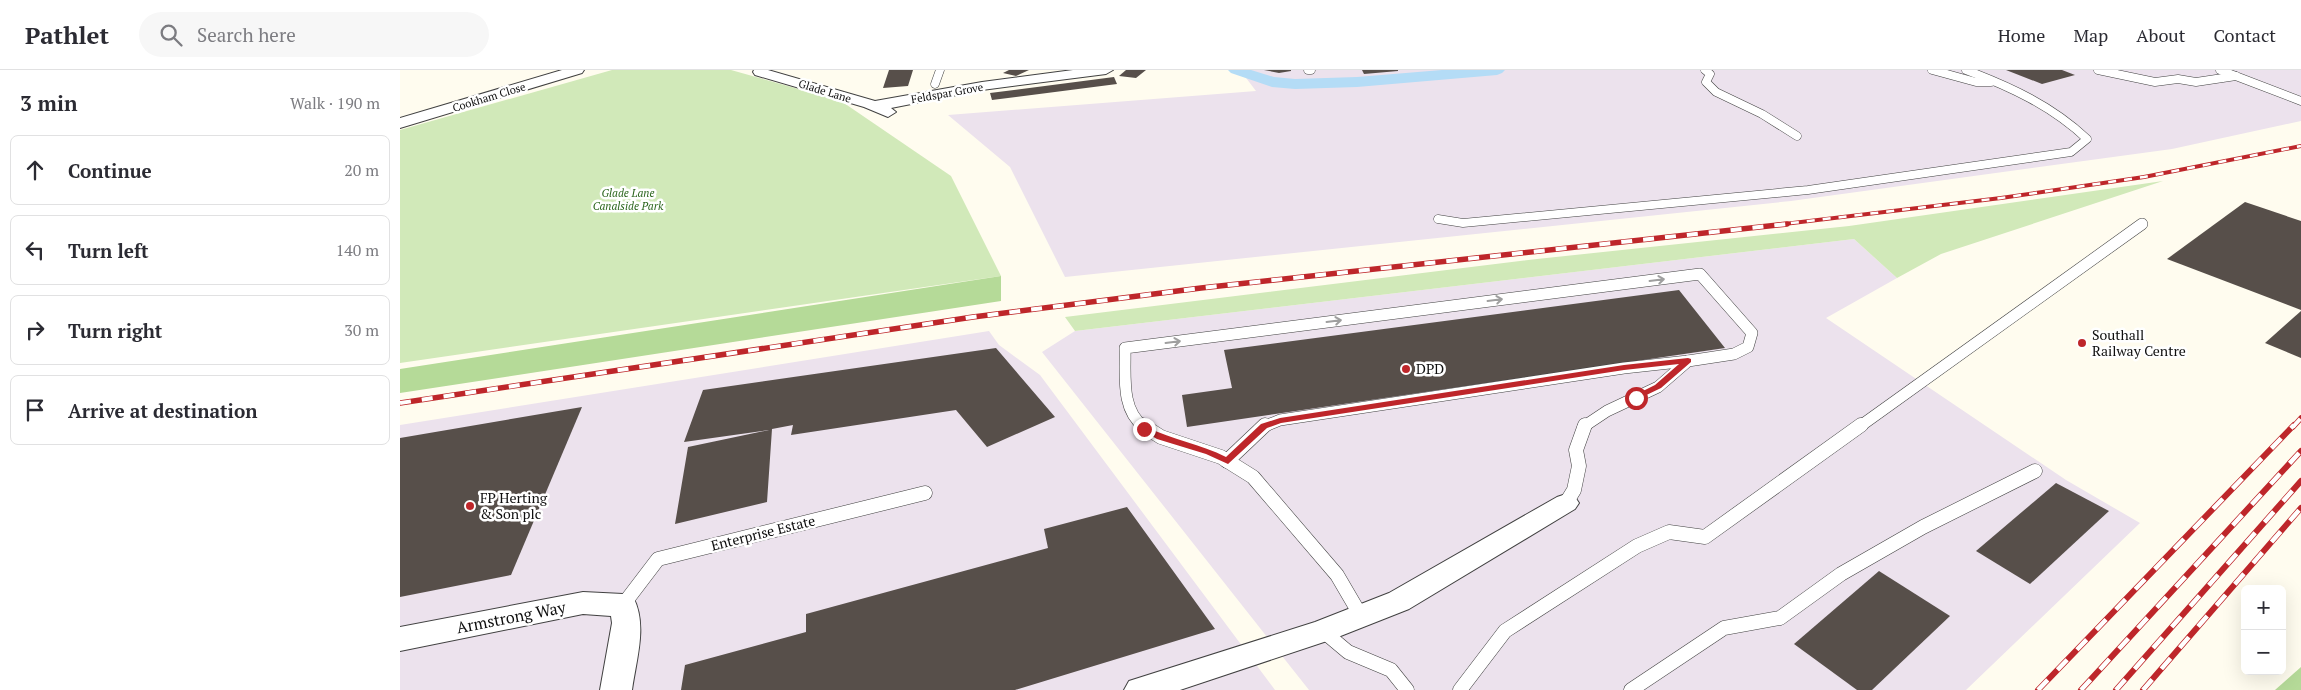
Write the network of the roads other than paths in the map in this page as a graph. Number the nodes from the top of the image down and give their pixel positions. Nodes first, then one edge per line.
1 (538, 70) edge
2 (577, 70) edge
3 (940, 70) edge
4 (1050, 70) edge
5 (1106, 70) edge
6 (1705, 70) edge
7 (1932, 70) edge
8 (1966, 70) edge
9 (2098, 70) edge
10 (2220, 70) edge
11 (757, 71) edge
12 (2236, 76) junction
13 (555, 77) junction
14 (1021, 81) junction
15 (1999, 82) junction
16 (935, 84) dead end
17 (2301, 101) edge
18 (874, 106) junction
19 (894, 114) dead end
20 (400, 123) edge
21 (1797, 136) dead end
22 (1438, 219) dead end
23 (2142, 224) dead end
24 (1688, 361) junction
25 (1228, 461) junction
26 (2035, 471) dead end
27 (924, 493) dead end
28 (1566, 503) joint
29 (624, 605) junction
30 (1361, 616) junction
31 (1323, 631) junction
32 (400, 640) edge
33 (616, 690) edge
34 (1140, 690) edge
35 (1407, 690) edge
36 (1460, 690) edge
37 (1631, 690) edge

1 - 13 street
2 - 13 street, Cookham Close
3 - 16 lane
4 - 14 street, Feldspar Grove
5 - 14 street, Feldspar Grove
6 - 21 lane
7 - 15 lane
8 - 15 lane
9 - 12 lane
10 - 12 lane
11 - 18 street, Glade Lane
12 - 17 lane
13 - 20 street, Cookham Close
14 - 18 street, Feldspar Grove
15 - 22 lane
18 - 19 street, Glade Lane
23 - 36 lane
24 - 25 lane
25 -> 24 lane
24 - 28 lane
25 - 30 lane
26 - 37 lane
27 - 29 lane, Enterprise Estate
28 - 30 street
29 - 32 street, Armstrong Way
29 - 33 street
30 - 31 street
31 - 34 street
31 - 35 lane

